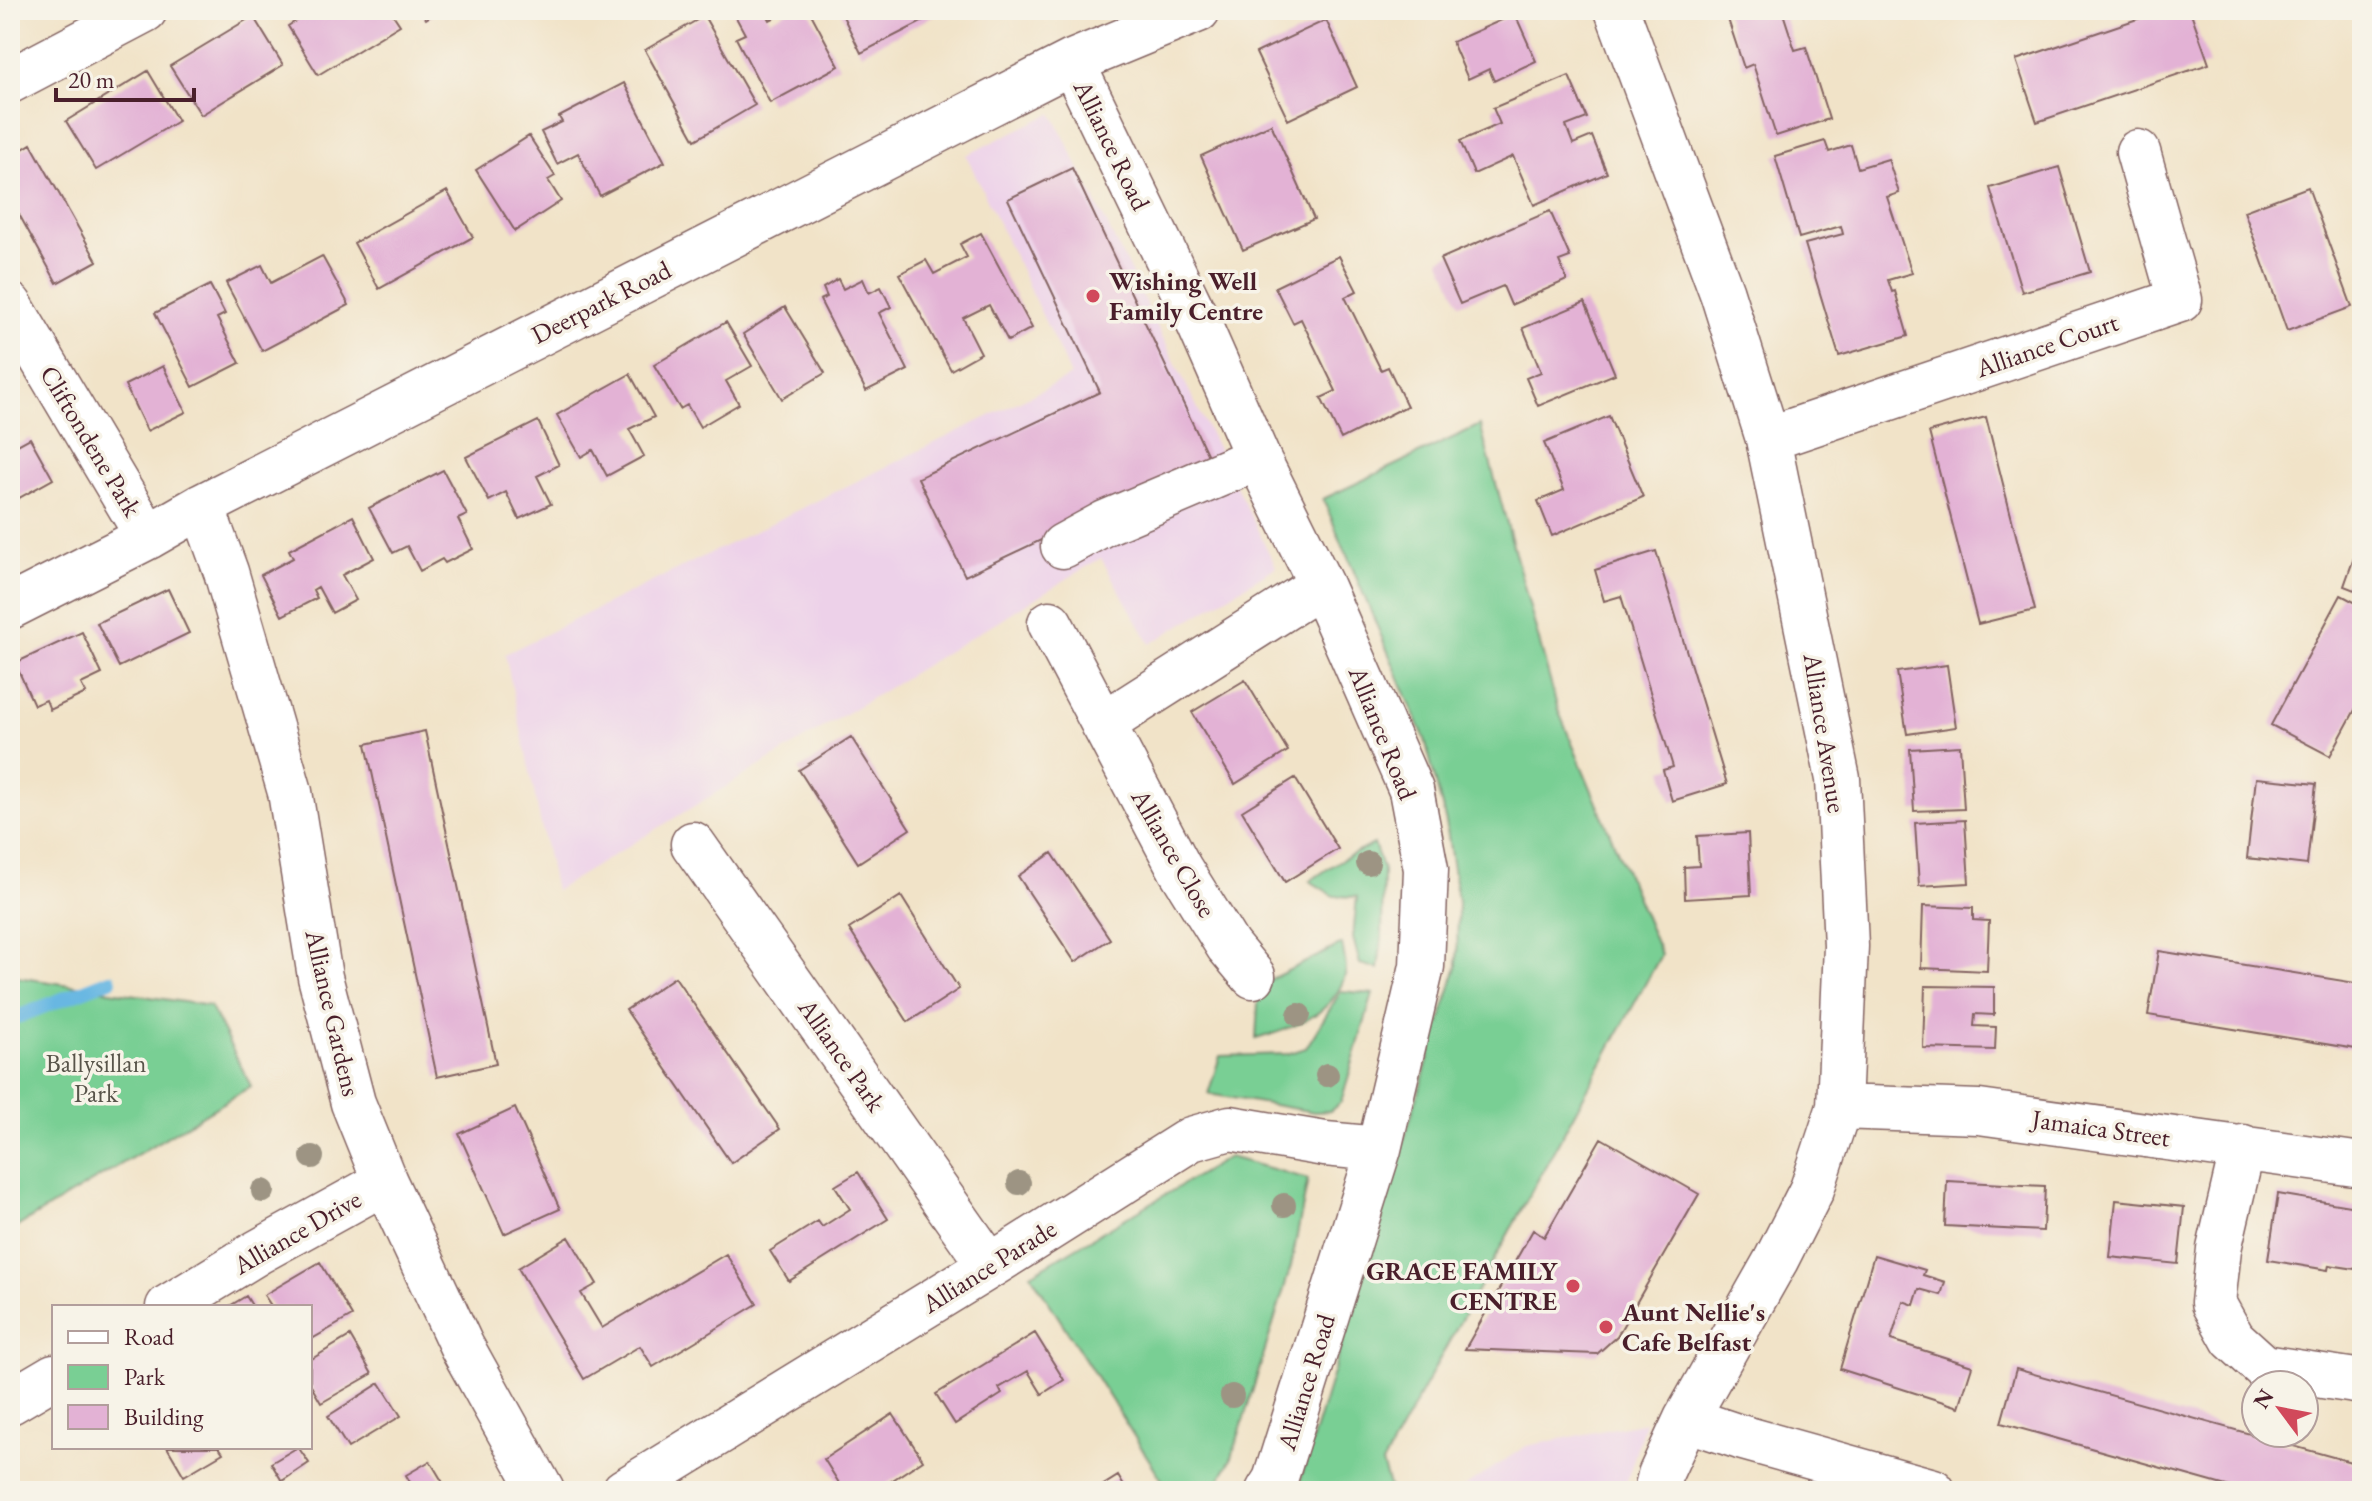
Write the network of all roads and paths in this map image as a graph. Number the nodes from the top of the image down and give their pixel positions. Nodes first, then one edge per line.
1 (145, 10) edge
2 (1198, 10) edge
3 (1617, 10) edge
4 (1072, 62) junction
5 (10, 81) edge
6 (2138, 152) dead end
7 (10, 305) edge
8 (1768, 439) junction
9 (1258, 458) junction
10 (202, 506) junction
11 (148, 537) junction
12 (1063, 546) dead end
13 (1321, 585) junction
14 (10, 607) edge
15 (1050, 623) dead end
16 (1103, 724) junction
17 (693, 844) dead end
18 (1253, 976) dead end
19 (1839, 1107) junction
20 (2243, 1147) junction
21 (1379, 1149) junction
22 (2362, 1165) edge
23 (385, 1182) junction
24 (990, 1266) junction
25 (171, 1305) edge
26 (52, 1377) edge
27 (2362, 1382) edge
28 (10, 1402) edge
29 (1686, 1419) junction
30 (542, 1491) edge
31 (624, 1491) edge
32 (1268, 1491) edge
33 (1656, 1491) edge
34 (1933, 1491) edge

1 - 5 street
2 - 4 street, Deerpark Road
3 - 8 street, Alliance Avenue
4 - 9 street, Alliance Road
4 - 10 street, Deerpark Road
6 - 8 street, Alliance Court
7 - 11 street, Cliftondene Park
8 - 19 street, Alliance Avenue
9 - 12 street
9 - 13 street, Alliance Road
10 - 11 street, Deerpark Road
10 - 23 street, Alliance Gardens
11 - 14 street, Deerpark Road
13 - 16 street
13 - 21 street, Alliance Road
15 - 16 street, Alliance Close
16 - 18 street, Alliance Close
17 - 24 street, Alliance Park
19 - 20 street, Jamaica Street
19 - 29 street, Alliance Avenue
20 - 22 street, Jamaica Street
20 - 27 street
21 - 24 street, Alliance Parade
21 - 32 street, Alliance Road
23 - 25 street, Alliance Drive
23 - 30 street, Alliance Gardens
24 - 31 street, Alliance Parade
26 - 28 street
29 - 33 street, Alliance Avenue
29 - 34 street

